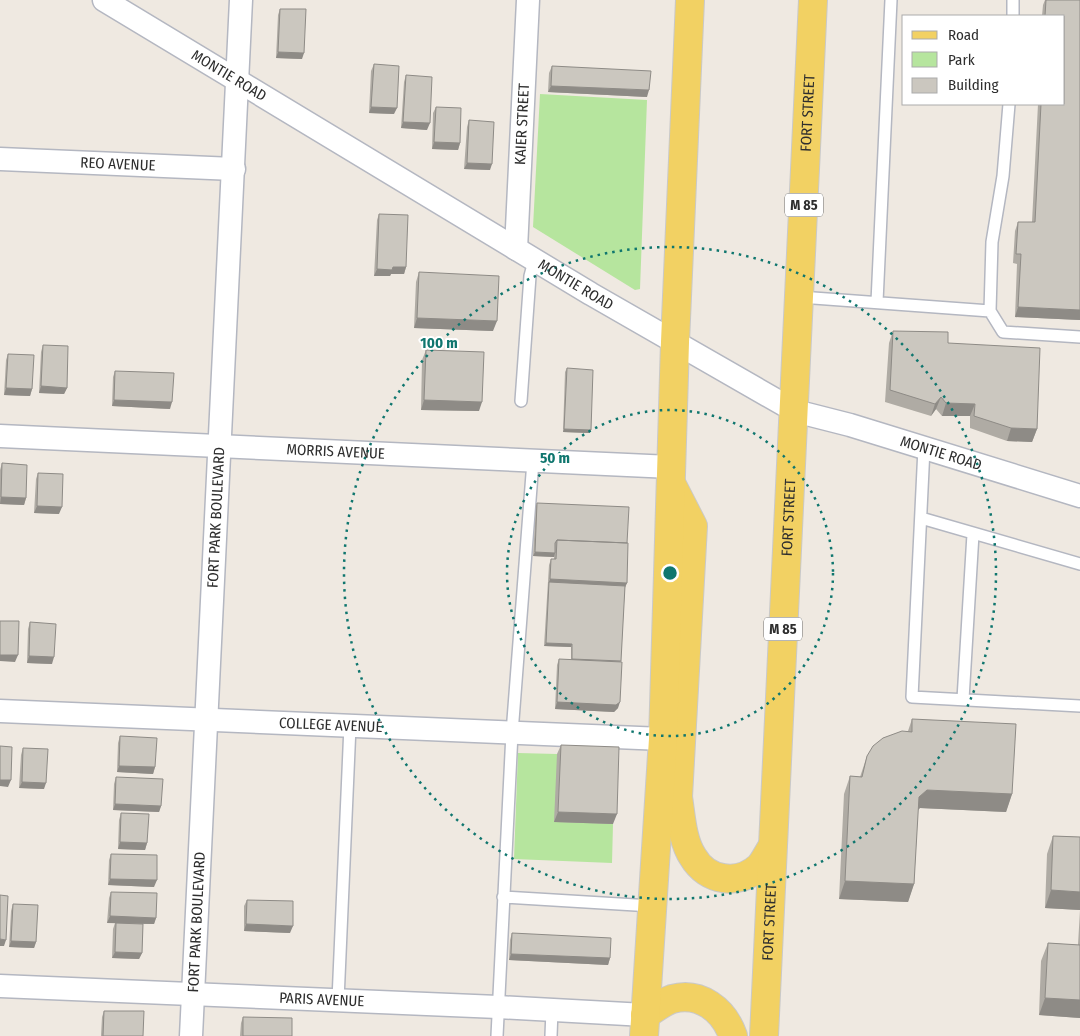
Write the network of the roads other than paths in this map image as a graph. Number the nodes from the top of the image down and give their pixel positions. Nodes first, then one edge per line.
1 (104, 0) edge
2 (240, 0) edge
3 (528, 0) edge
4 (690, 0) edge
5 (813, 0) edge
6 (891, 0) edge
7 (1013, 0) edge
8 (1013, 15) edge
9 (237, 80) junction
10 (1009, 105) edge
11 (0, 159) edge
12 (234, 169) junction
13 (525, 255) junction
14 (800, 297) junction
15 (877, 302) junction
16 (990, 311) junction
17 (1080, 337) edge
18 (675, 342) junction
19 (521, 401) dead end
20 (795, 411) junction
21 (0, 436) edge
22 (219, 447) junction
23 (924, 448) junction
24 (532, 461) junction
25 (671, 474) junction
26 (1080, 496) edge
27 (921, 518) junction
28 (973, 534) junction
29 (1080, 564) edge
30 (963, 699) junction
31 (1080, 706) edge
32 (0, 711) edge
33 (206, 720) junction
34 (350, 726) junction
35 (512, 732) junction
36 (663, 738) junction
37 (772, 847) junction
38 (504, 897) junction
39 (652, 906) junction
40 (0, 986) edge
41 (194, 995) junction
42 (338, 1000) junction
43 (498, 1007) junction
44 (552, 1010) junction
45 (644, 1026) edge
46 (192, 1036) edge
47 (497, 1036) edge
48 (551, 1036) edge
49 (733, 1036) edge
50 (764, 1036) edge

1 - 9 street, MONTIE ROAD
2 - 9 street, FORT PARK BOULEVARD
3 - 13 street, KAIER STREET
4 - 18 main road
5 - 14 main road, FORT STREET / M 85
6 - 15 lane
7 - 8 lane
9 - 12 street, FORT PARK BOULEVARD
9 - 13 street, MONTIE ROAD
10 - 16 lane
11 - 12 street, REO AVENUE
12 - 22 street, FORT PARK BOULEVARD
13 - 18 street, MONTIE ROAD
13 - 19 lane
14 - 15 lane
14 - 20 main road, FORT STREET / M 85
15 - 16 lane
16 - 17 lane
18 - 20 street, MONTIE ROAD
18 - 25 main road
20 - 23 street, MONTIE ROAD
20 - 37 main road, FORT STREET / M 85
21 - 22 street, MORRIS AVENUE
22 - 24 street, MORRIS AVENUE
22 - 33 street, FORT PARK BOULEVARD
23 - 26 street, MONTIE ROAD
23 - 27 lane
24 - 25 street, MORRIS AVENUE
24 - 35 lane
25 - 36 main road
25 - 37 main road
27 - 28 lane
27 - 30 lane
28 - 29 lane
28 - 30 lane
30 - 31 lane
32 - 33 street, COLLEGE AVENUE
33 - 34 street, COLLEGE AVENUE
33 - 41 street, FORT PARK BOULEVARD
34 - 35 street, COLLEGE AVENUE
34 - 42 lane
35 - 36 street, COLLEGE AVENUE
35 - 38 lane
36 - 39 main road
37 - 50 main road, FORT STREET / M 85
38 - 39 lane
38 - 43 lane
39 - 45 main road
40 - 41 street, PARIS AVENUE
41 - 42 street, PARIS AVENUE
41 - 46 street, FORT PARK BOULEVARD
42 - 43 street, PARIS AVENUE
43 - 44 street, PARIS AVENUE
43 - 47 lane
44 - 45 street, PARIS AVENUE
44 - 48 lane
45 - 49 main road

